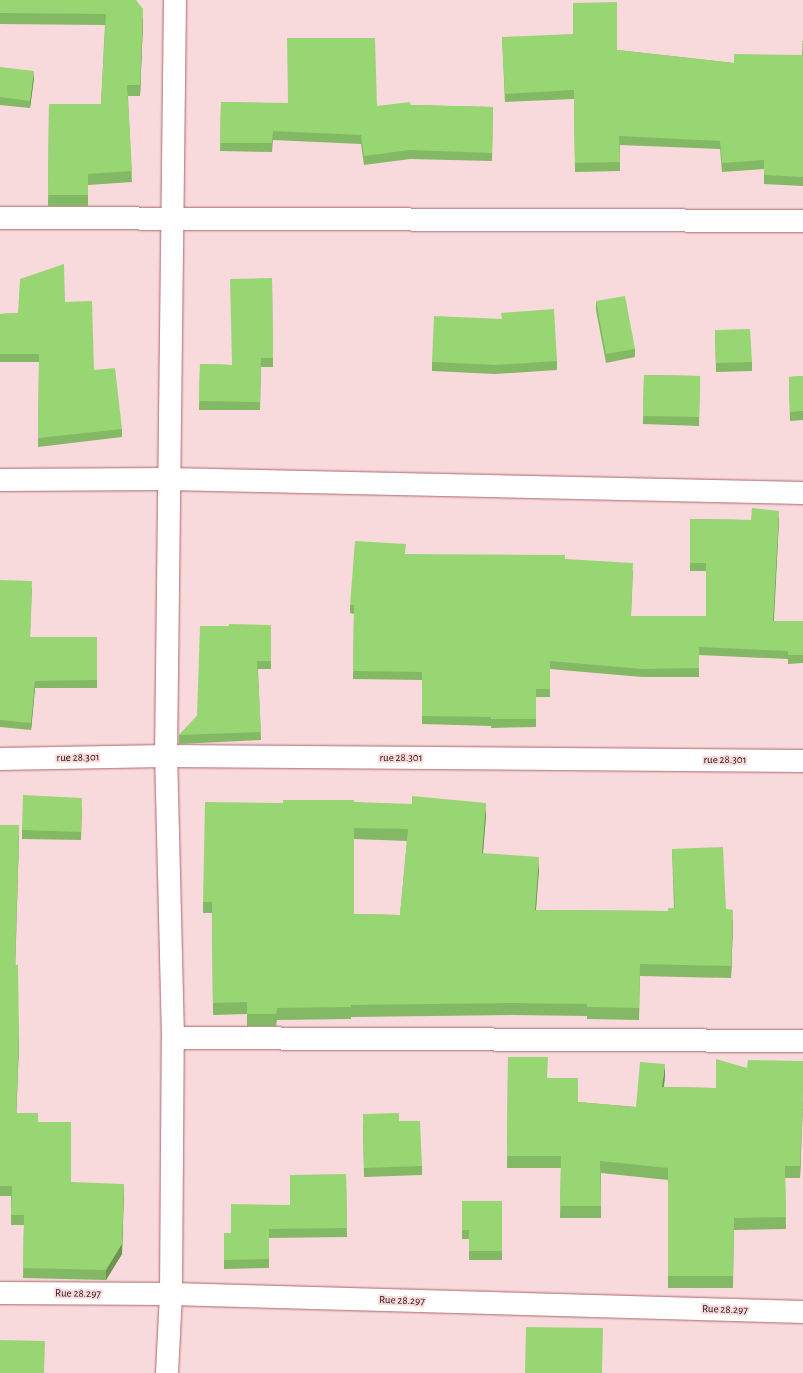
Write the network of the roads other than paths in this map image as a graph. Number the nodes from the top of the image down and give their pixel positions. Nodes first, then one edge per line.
1 (175, 0) edge
2 (0, 218) edge
3 (174, 218) junction
4 (803, 221) edge
5 (168, 479) junction
6 (0, 480) edge
7 (803, 493) edge
8 (166, 756) junction
9 (0, 759) edge
10 (803, 761) edge
11 (173, 1038) junction
12 (803, 1041) edge
13 (0, 1293) edge
14 (171, 1294) junction
15 (803, 1312) edge
16 (167, 1373) edge

1 - 3 street
2 - 3 street
3 - 4 street
3 - 5 street
5 - 6 street
5 - 7 street
5 - 8 street
8 - 9 street, rue 28.301
8 - 10 street, rue 28.301
8 - 11 street
11 - 12 street
11 - 14 street
13 - 14 street, Rue 28.297
14 - 15 street, Rue 28.297
14 - 16 street

